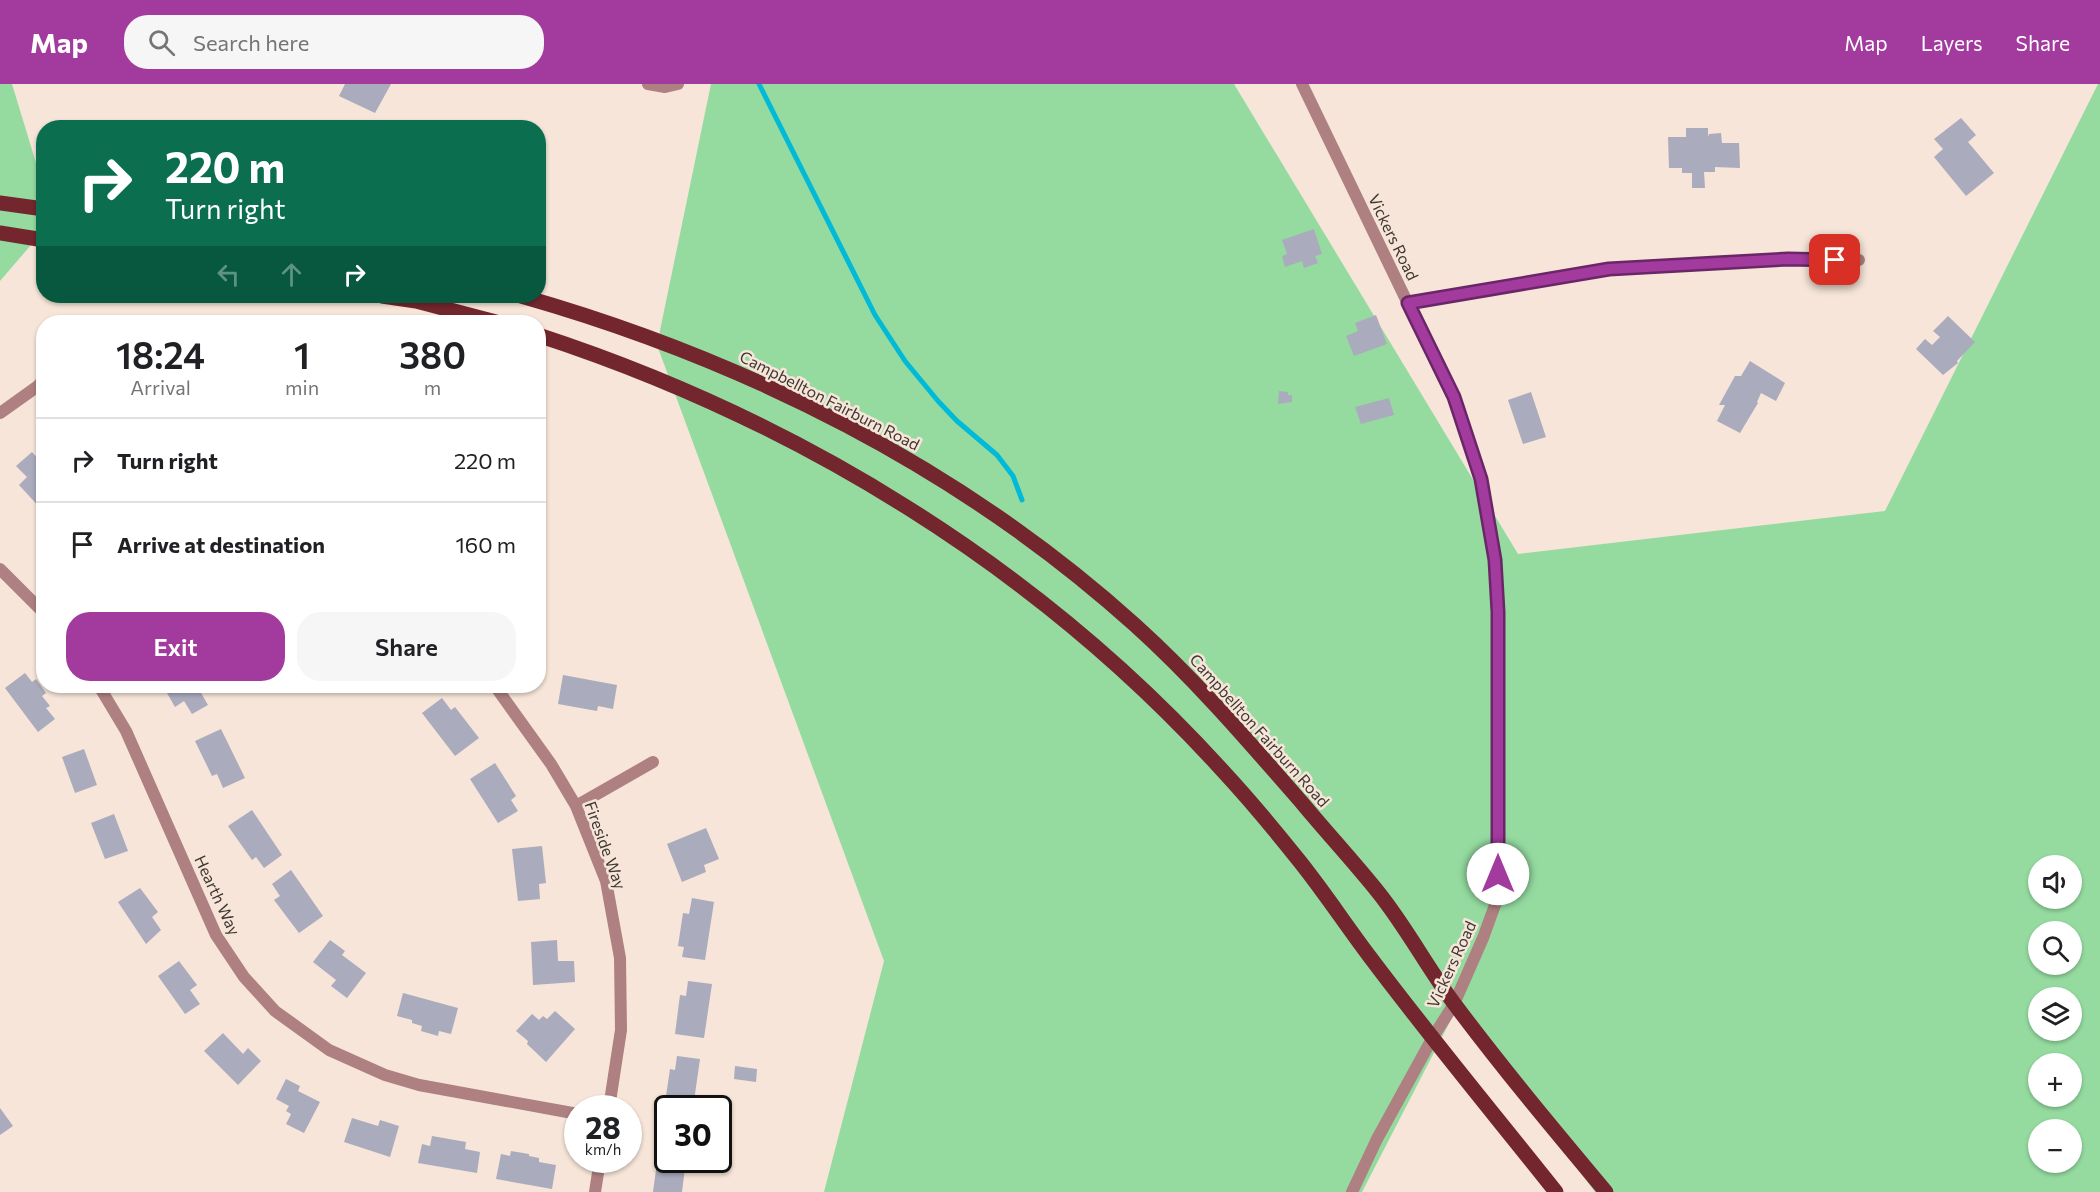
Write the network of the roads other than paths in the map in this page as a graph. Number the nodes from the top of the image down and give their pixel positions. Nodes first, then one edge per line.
1 (648, 84) edge
2 (678, 84) edge
3 (1302, 84) edge
4 (0, 202) edge
5 (36, 208) edge
6 (0, 233) edge
7 (36, 239) edge
8 (1859, 260) dead end
9 (424, 303) edge
10 (544, 303) edge
11 (1408, 303) junction
12 (469, 315) edge
13 (546, 338) edge
14 (36, 387) edge
15 (0, 413) edge
16 (0, 568) edge
17 (36, 605) edge
18 (103, 693) edge
19 (500, 693) edge
20 (652, 762) dead end
21 (576, 806) junction
22 (1454, 1004) junction
23 (1433, 1037) junction
24 (611, 1095) edge
25 (564, 1111) edge
26 (598, 1173) edge
27 (595, 1192) edge
28 (1352, 1192) edge
29 (1556, 1192) edge
30 (1606, 1192) edge

1 - 2 street
3 - 11 street, Vickers Road
4 - 5 main road
6 - 7 main road
8 - 11 street
9 - 12 main road
10 - 22 main road, Campbellton Fairburn Road
11 - 22 street, Vickers Road
13 - 23 main road
14 - 15 street
16 - 17 street
18 - 25 street, Hearth Way
19 - 21 street, Fireside Way
20 - 21 street
21 - 24 street, Fireside Way
22 - 23 street, Vickers Road
22 - 30 main road, Campbellton Fairburn Road
23 - 28 street, Vickers Road
23 - 29 main road
26 - 27 street

